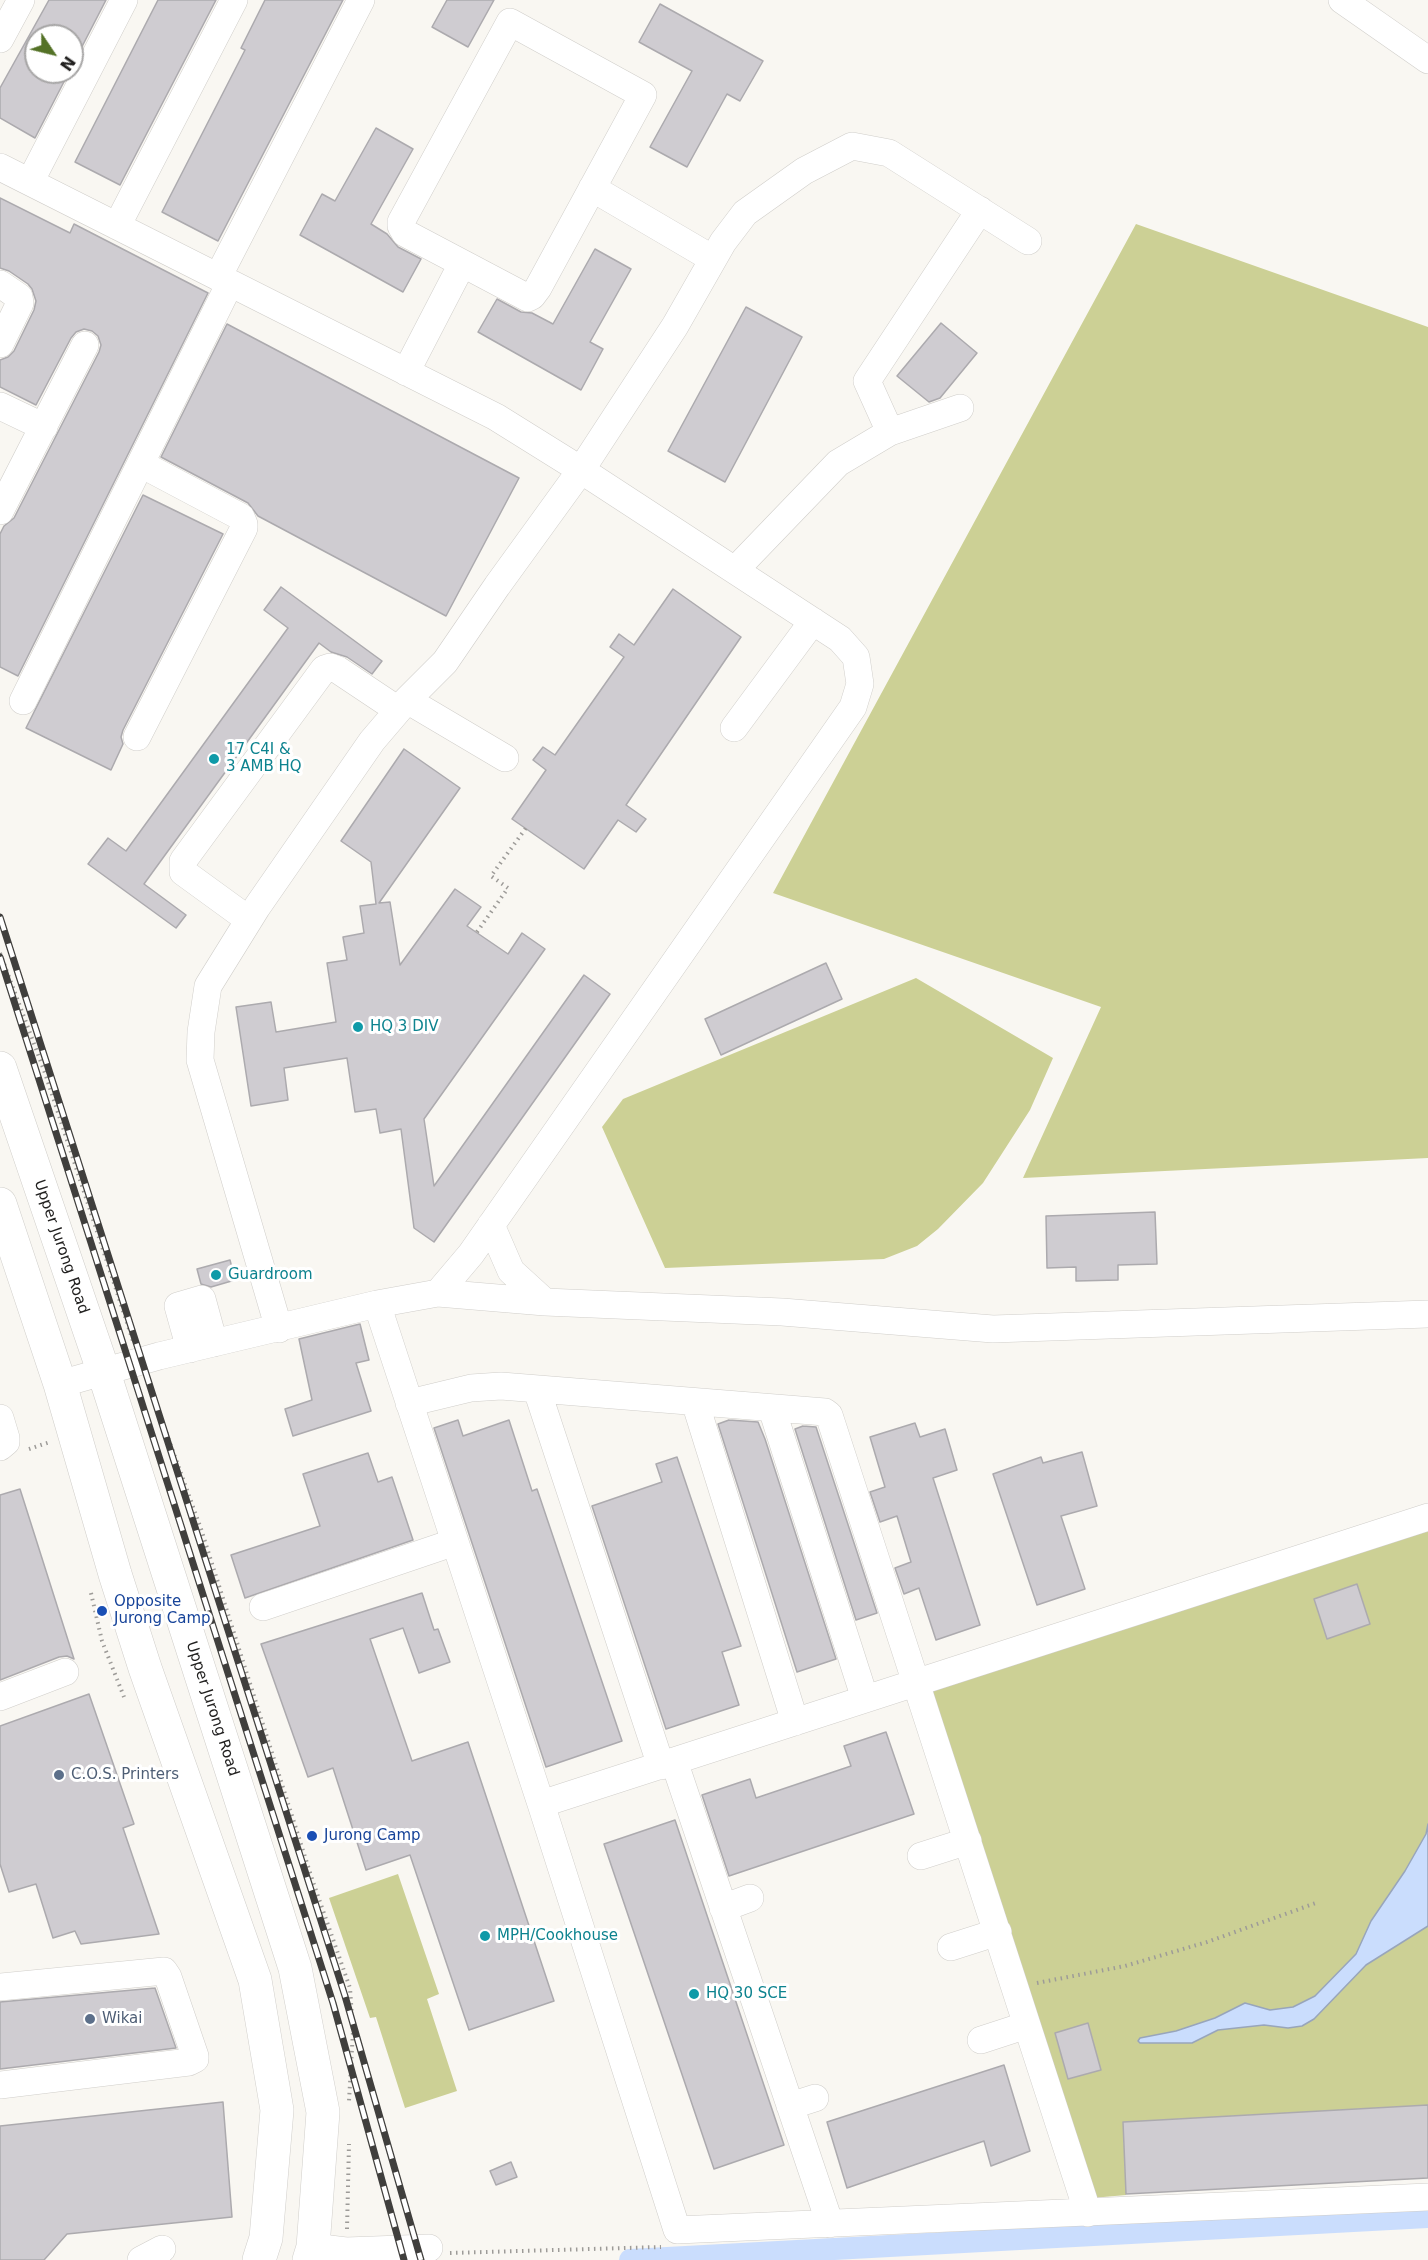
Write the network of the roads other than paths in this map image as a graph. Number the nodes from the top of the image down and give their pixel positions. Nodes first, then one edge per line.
1 (21, 0) edge
2 (124, 0) edge
3 (234, 0) edge
4 (361, 0) edge
5 (1342, 0) edge
6 (0, 39) edge
7 (1428, 60) edge
8 (0, 167) edge
9 (30, 182) junction
10 (592, 188) junction
11 (980, 210) junction
12 (117, 226) junction
13 (1028, 241) dead end
14 (713, 259) junction
15 (462, 264) junction
16 (224, 280) junction
17 (0, 284) edge
18 (0, 344) edge
19 (85, 345) dead end
20 (406, 372) junction
21 (0, 406) edge
22 (960, 408) dead end
23 (44, 428) junction
24 (890, 432) junction
25 (141, 464) junction
26 (581, 470) junction
27 (0, 511) edge
28 (735, 570) junction
29 (813, 621) junction
30 (23, 701) dead end
31 (402, 705) junction
32 (734, 729) dead end
33 (136, 737) dead end
34 (505, 758) dead end
35 (249, 920) junction
36 (0, 1068) edge
37 (0, 1204) edge
38 (492, 1225) junction
39 (438, 1293) junction
40 (545, 1302) junction
41 (377, 1304) junction
42 (1428, 1314) edge
43 (279, 1329) junction
44 (104, 1373) junction
45 (60, 1384) junction
46 (537, 1390) junction
47 (695, 1402) junction
48 (409, 1403) junction
49 (772, 1408) junction
50 (0, 1418) edge
51 (0, 1447) edge
52 (1428, 1517) edge
53 (455, 1542) junction
54 (263, 1606) dead end
55 (65, 1672) dead end
56 (917, 1683) junction
57 (0, 1697) edge
58 (865, 1699) junction
59 (795, 1722) junction
60 (668, 1763) junction
61 (541, 1804) junction
62 (968, 1841) junction
63 (921, 1856) dead end
64 (750, 1898) dead end
65 (723, 1908) junction
66 (998, 1932) junction
67 (951, 1947) dead end
68 (0, 1986) edge
69 (1028, 2025) junction
70 (981, 2040) dead end
71 (0, 2085) edge
72 (1428, 2196) edge
73 (1088, 2213) junction
74 (830, 2224) junction
75 (429, 2248) dead end
76 (311, 2253) edge
77 (259, 2260) edge

1 - 6 lane
2 - 9 lane
3 - 12 lane
4 - 16 lane
5 - 7 lane
8 - 9 lane
9 - 12 lane
10 - 14 lane
10 - 15 lane
10 - 15 lane
11 - 13 lane
11 - 14 lane
11 - 24 lane
12 - 16 lane
14 - 26 lane
15 - 20 lane
16 - 20 lane
16 - 25 lane
17 - 18 lane
19 - 23 lane
20 - 26 lane
21 - 23 lane
22 - 24 lane
23 - 27 lane
24 - 28 lane
25 - 30 lane
25 - 33 lane
26 - 28 lane
26 - 31 lane
28 - 29 lane
29 - 32 lane
29 - 38 lane
31 - 34 lane
31 - 35 lane
31 - 35 lane
35 - 43 lane
36 - 44 main road, Upper Jurong Road
37 - 45 main road
38 - 39 lane
38 - 40 lane
39 - 40 lane
39 - 41 lane
40 - 42 lane
41 - 43 lane
41 - 48 lane
43 - 44 lane
44 - 45 lane
44 - 76 main road, Upper Jurong Road
45 - 77 main road
46 - 47 lane
46 - 48 lane
46 - 60 lane
47 - 49 lane
47 - 59 lane
48 - 53 lane
49 - 56 lane
49 - 58 lane
50 - 51 lane
52 - 56 lane
53 - 54 lane
53 - 61 lane
55 - 57 lane
56 - 58 lane
56 - 62 lane
58 - 59 lane
59 - 60 lane
60 - 61 lane
60 - 65 lane
61 - 74 lane
62 - 63 lane
62 - 66 lane
64 - 65 lane
65 - 74 lane
66 - 67 lane
66 - 69 lane
68 - 71 lane
69 - 70 lane
69 - 73 lane
72 - 73 lane
73 - 74 lane
75 - 76 lane

